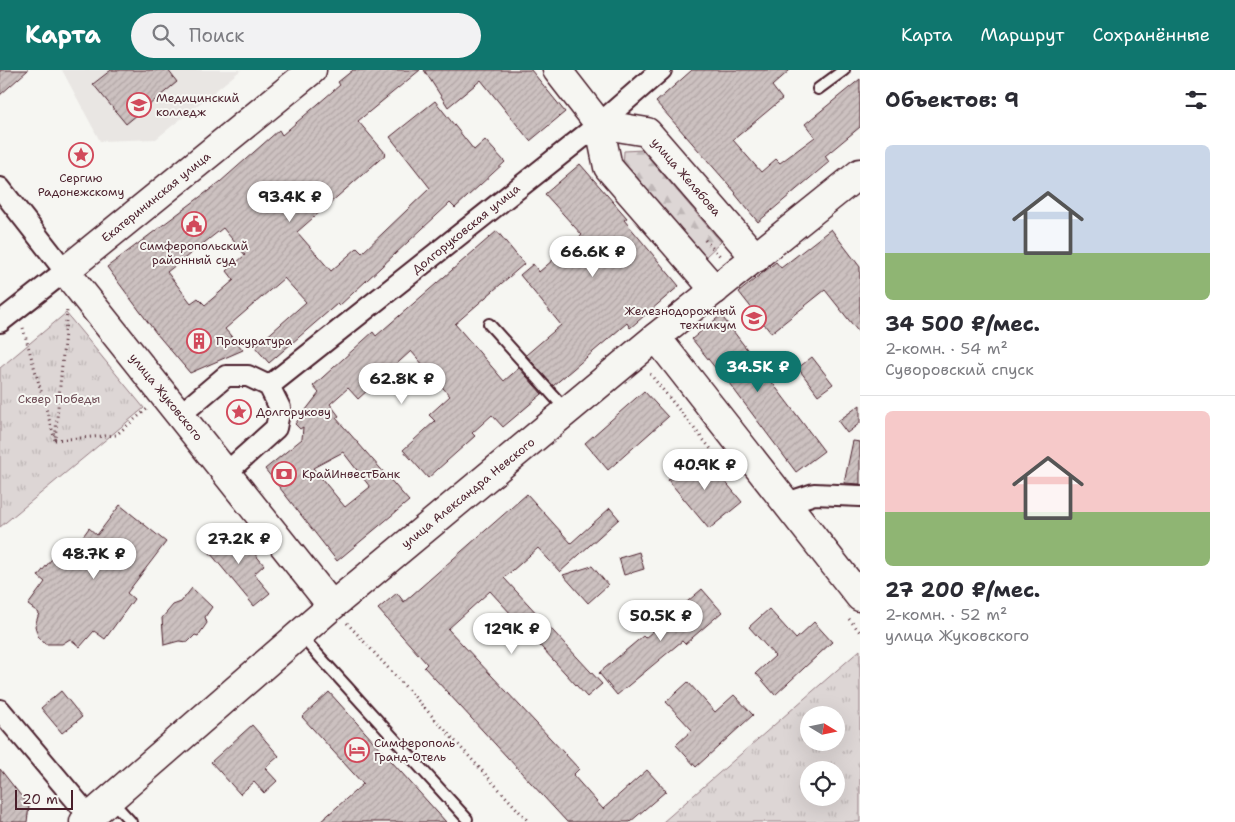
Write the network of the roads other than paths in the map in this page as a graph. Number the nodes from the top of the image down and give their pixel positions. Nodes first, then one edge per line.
1 (312, 70) edge
2 (557, 70) edge
3 (661, 70) edge
4 (844, 70) edge
5 (818, 89) dead end
6 (600, 124) junction
7 (860, 173) edge
8 (0, 188) edge
9 (756, 258) junction
10 (65, 271) junction
11 (715, 290) junction
12 (0, 322) edge
13 (489, 324) dead end
14 (656, 337) junction
15 (269, 386) junction
16 (567, 412) junction
17 (180, 415) junction
18 (226, 473) junction
19 (860, 496) edge
20 (787, 503) junction
21 (860, 597) edge
22 (332, 606) junction
23 (300, 634) junction
24 (0, 710) edge
25 (111, 799) junction
26 (87, 819) edge
27 (467, 819) dead end
28 (131, 822) edge

1 - 10 main road, Екатерининская улица
2 - 6 main road
3 - 6 street, Долгоруковская улица
4 - 5 lane
6 - 9 main road, улица Желябова
6 - 11 main road
6 - 15 street, Долгоруковская улица
7 - 9 main road, улица Александра Невского
8 - 10 street, улица Жуковского
9 - 11 main road, улица Александра Невского
10 - 12 street, Екатерининская улица
10 - 17 main road, улица Жуковского
11 - 14 main road, улица Александра Невского
13 - 16 lane
14 - 16 main road, улица Александра Невского
14 - 20 main road
15 - 17 street
15 - 18 street
16 - 22 main road, улица Александра Невского
17 - 18 main road, улица Жуковского
18 - 22 main road, улица Жуковского
19 - 20 street
20 - 21 main road
22 - 23 main road, улица Александра Невского
23 - 25 main road, улица Александра Невского
23 - 27 lane
24 - 26 street
25 - 26 main road, улица Александра Невского
25 - 28 lane

